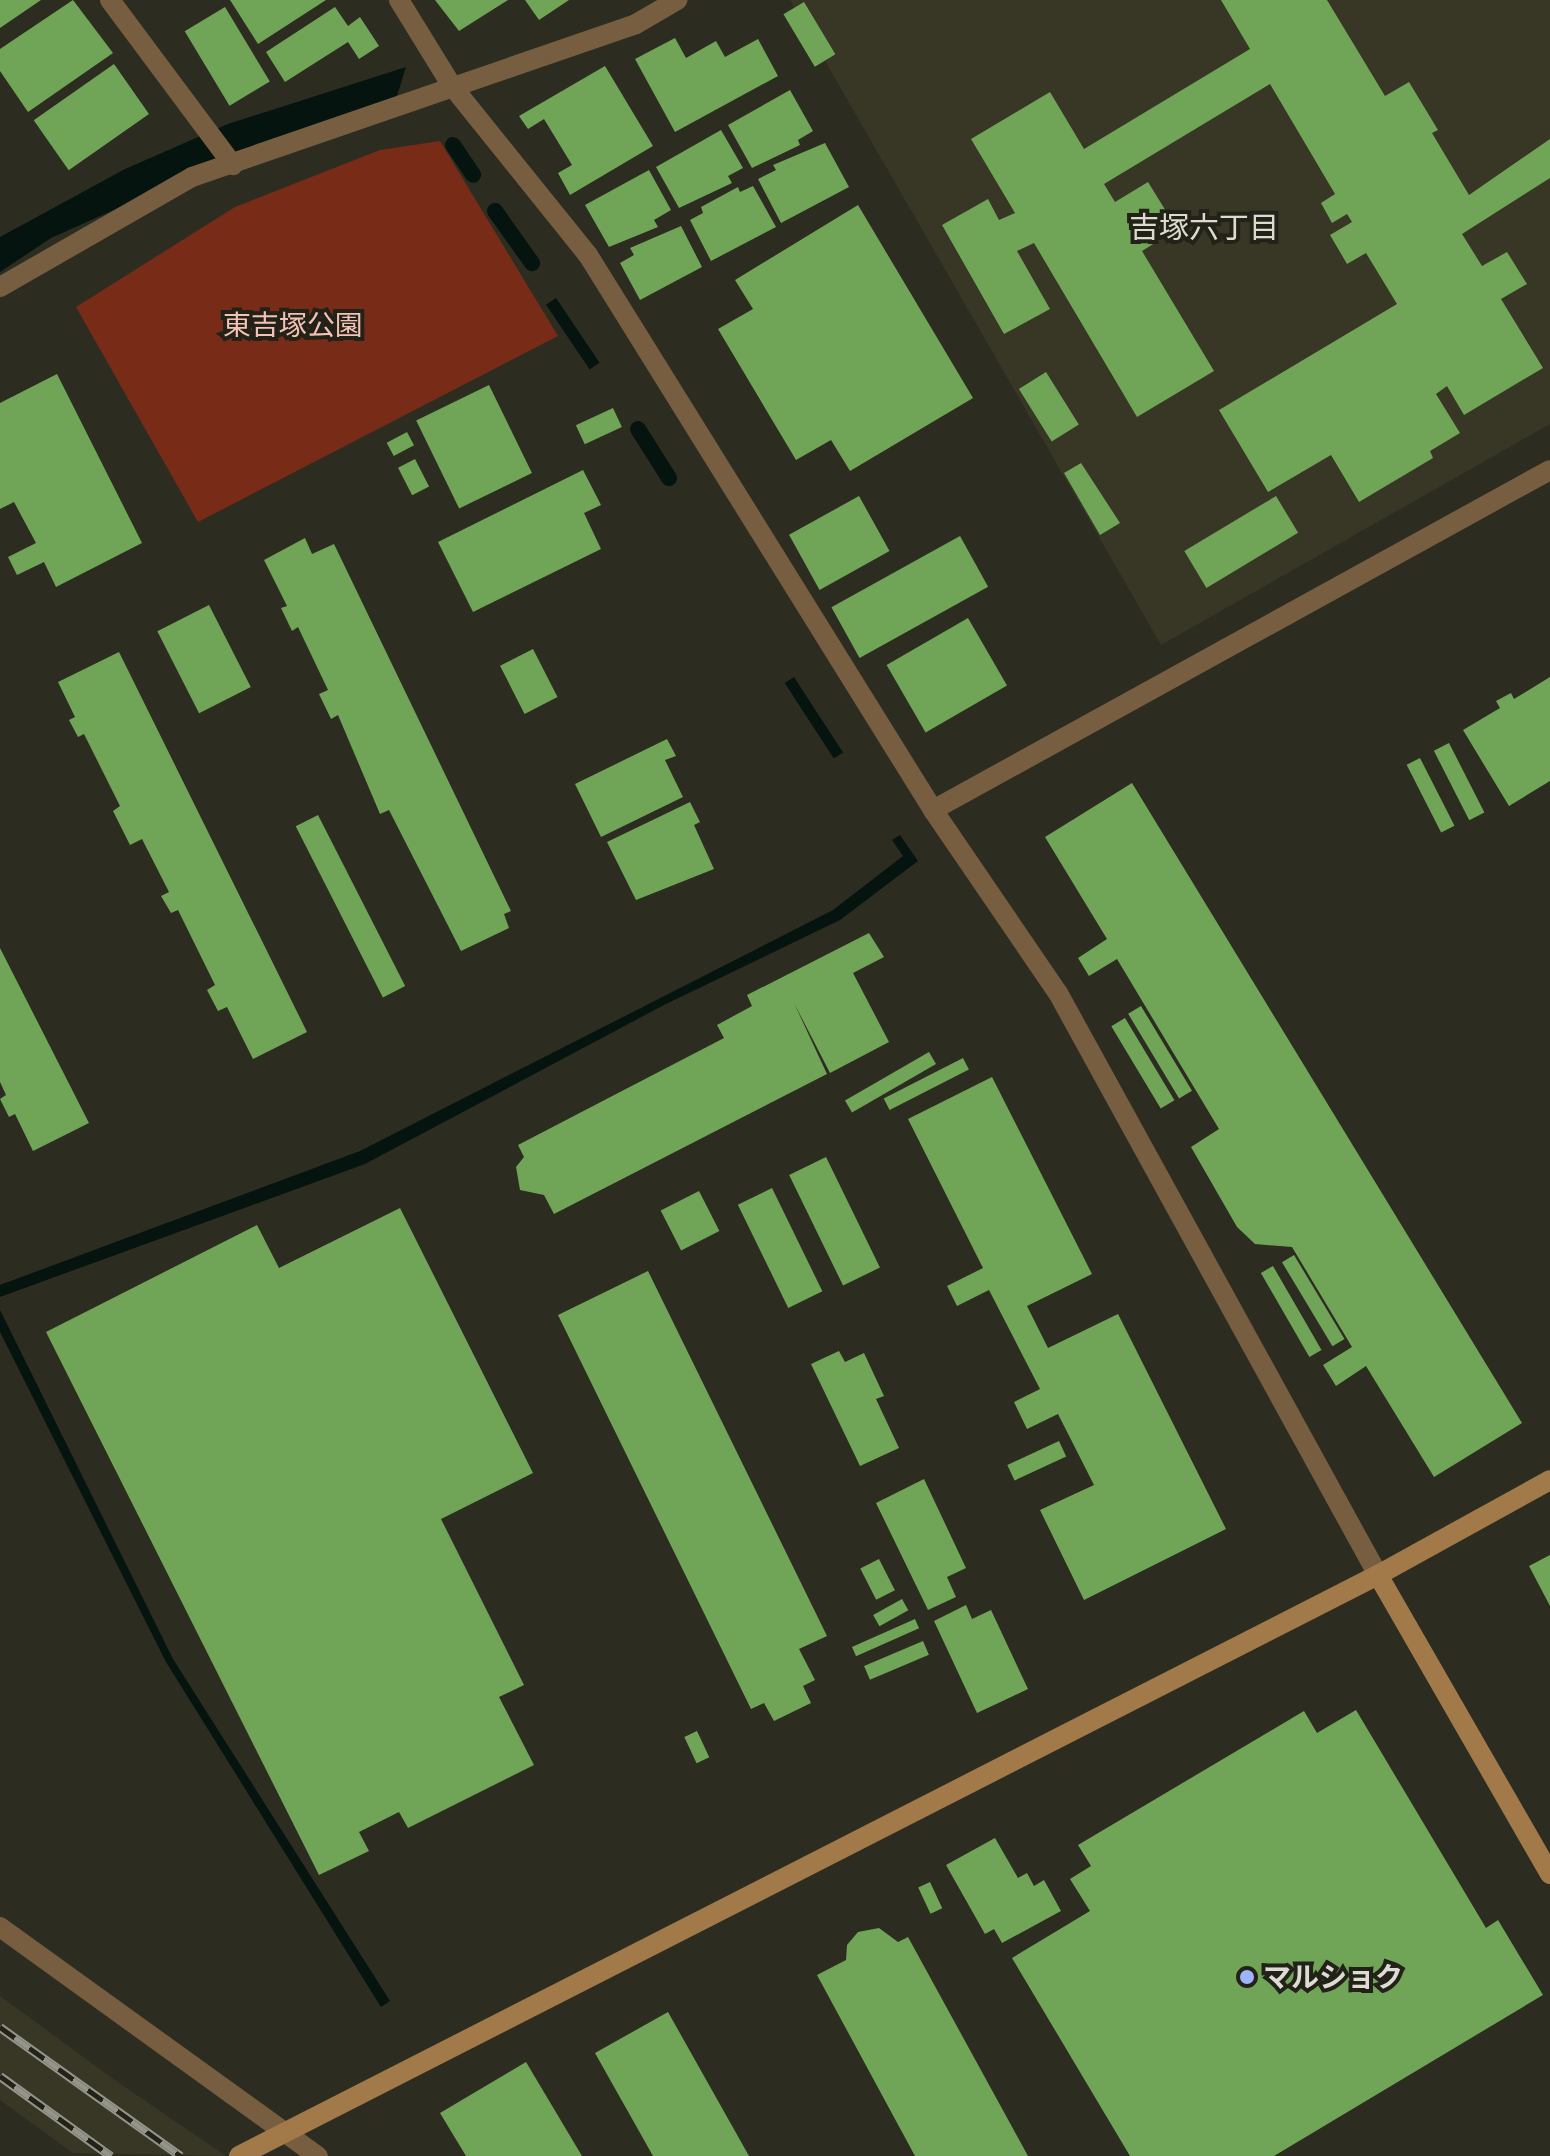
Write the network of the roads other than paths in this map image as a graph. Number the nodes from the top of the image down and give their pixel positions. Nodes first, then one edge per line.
1 (110, 0) edge
2 (399, 0) edge
3 (677, 0) edge
4 (452, 86) junction
5 (227, 157) junction
6 (0, 287) edge
7 (1550, 470) edge
8 (933, 810) junction
9 (1550, 1480) edge
10 (1378, 1575) junction
11 (1550, 1874) edge
12 (0, 1927) edge
13 (284, 2131) junction
14 (239, 2156) edge
15 (318, 2156) edge

1 - 5 street
2 - 4 street
3 - 4 street
4 - 5 street
4 - 8 street
5 - 6 street
7 - 8 street
8 - 10 street
9 - 10 street
10 - 11 street
10 - 13 street
12 - 13 street
13 - 14 street
13 - 15 street

